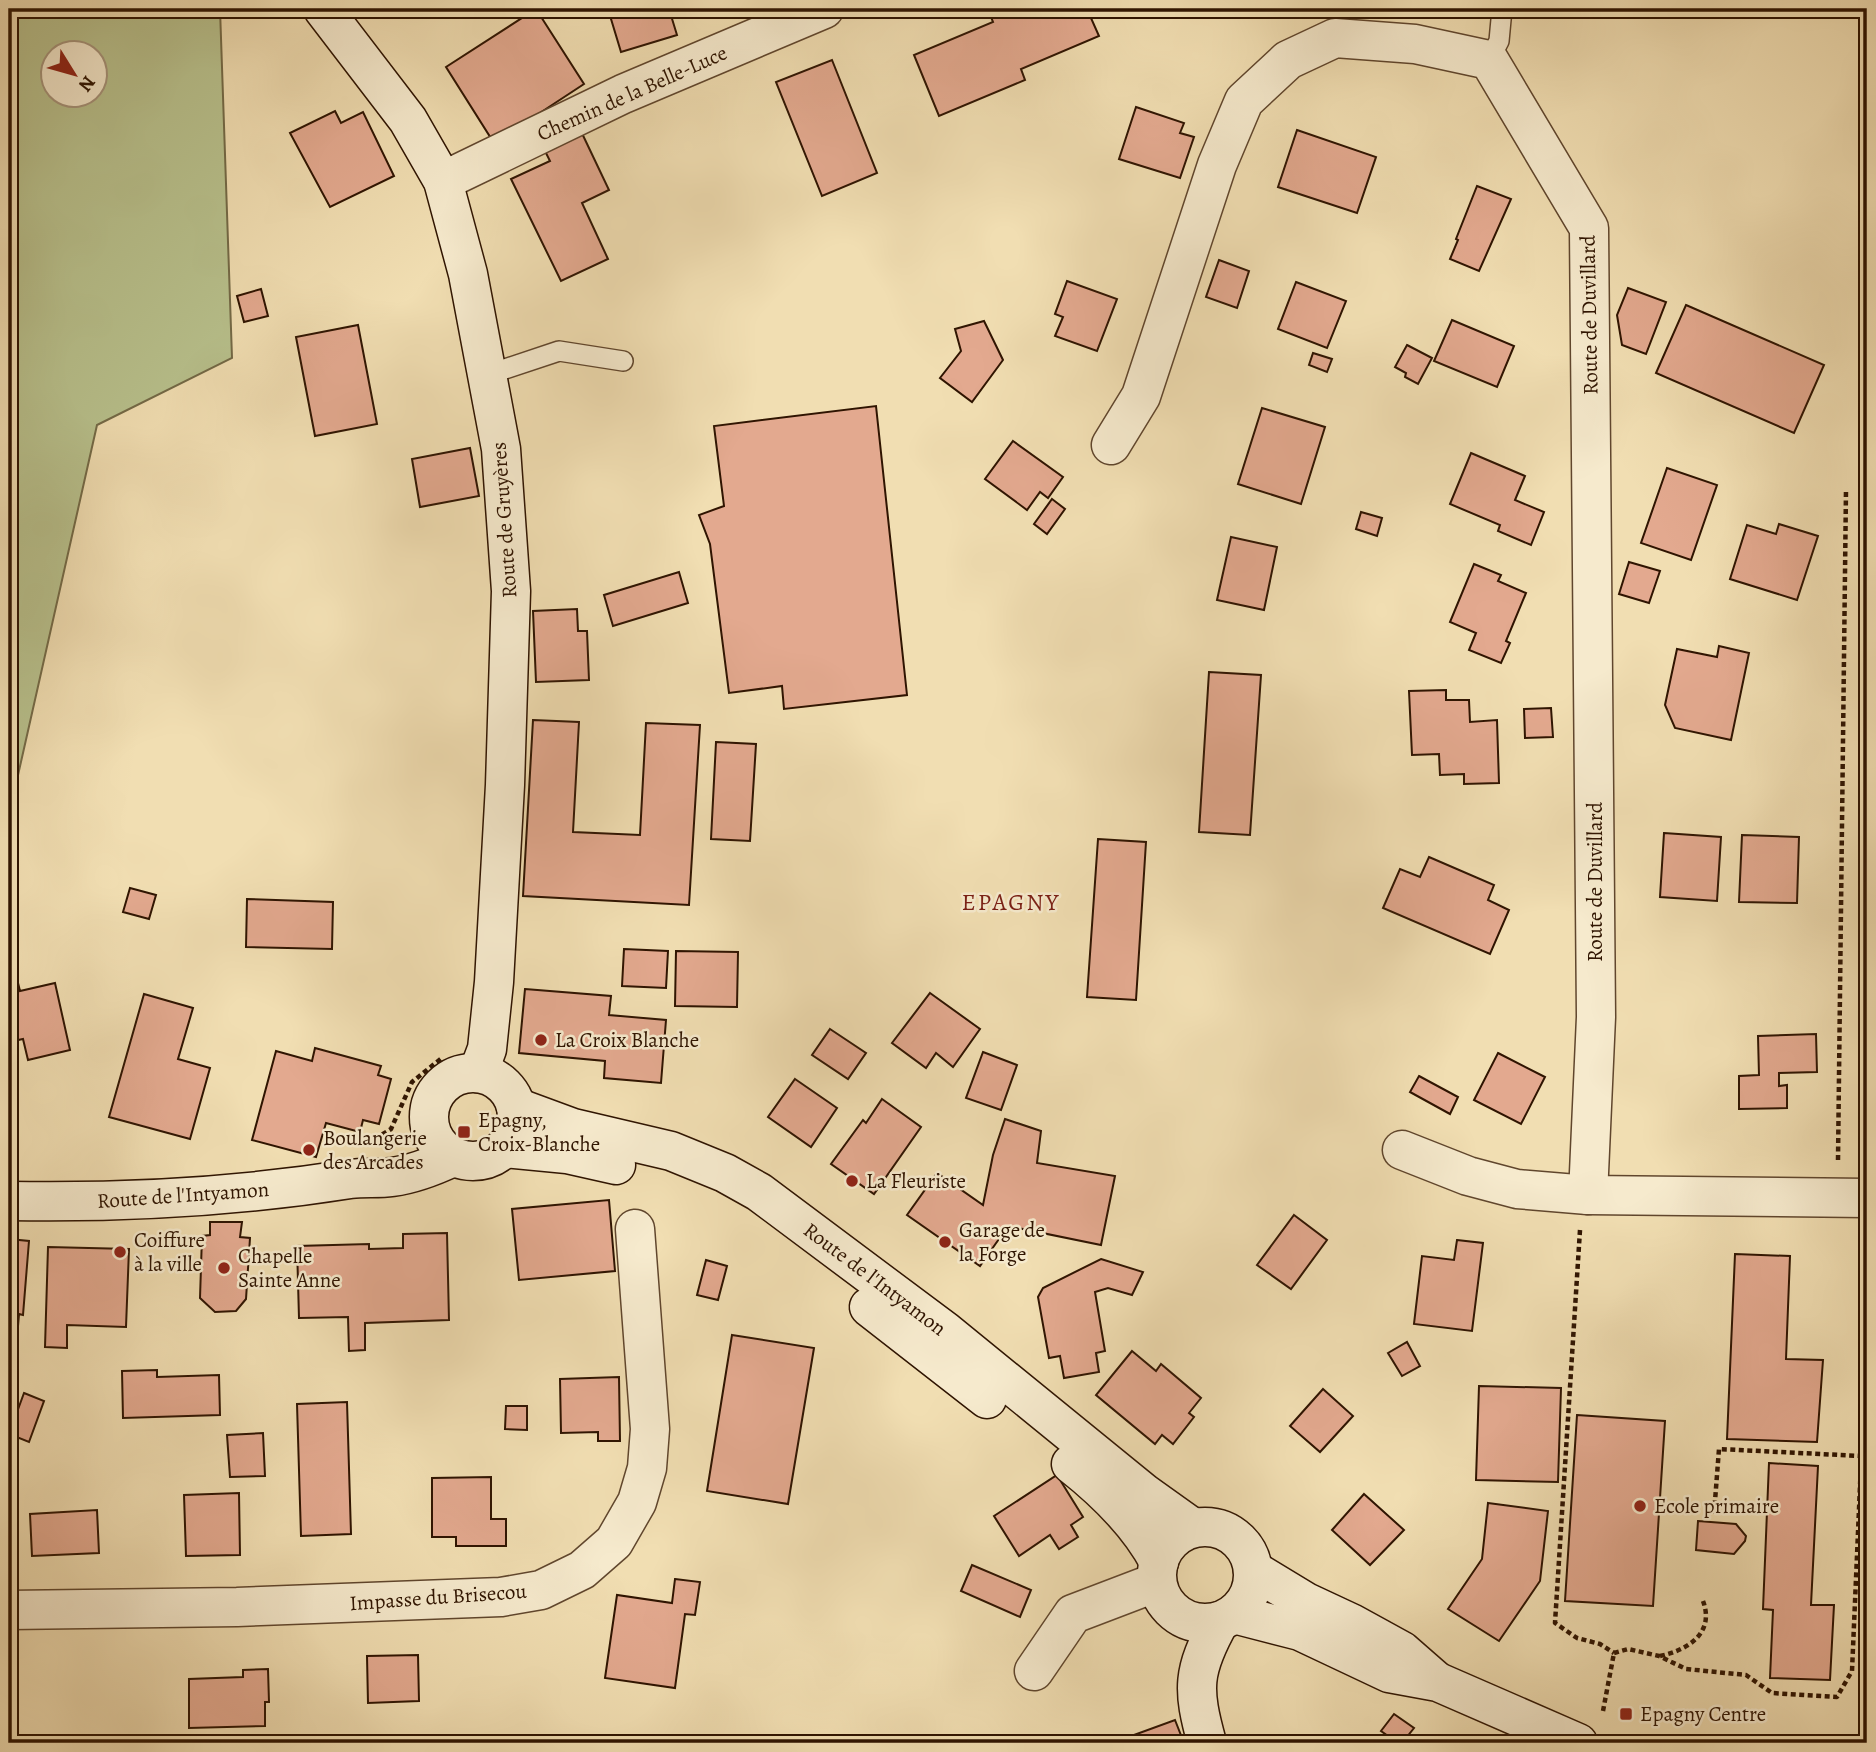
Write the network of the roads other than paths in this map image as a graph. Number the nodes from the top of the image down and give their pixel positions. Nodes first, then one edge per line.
1 (323, 9) edge
2 (1502, 9) edge
3 (803, 13) edge
4 (1489, 60) junction
5 (443, 181) junction
6 (623, 361) dead end
7 (487, 374) junction
8 (1111, 445) dead end
9 (482, 1061) junction
10 (516, 1107) junction
11 (429, 1124) junction
12 (504, 1149) junction
13 (1402, 1150) dead end
14 (453, 1157) junction
15 (356, 1178) junction
16 (1867, 1198) edge
17 (9, 1201) edge
18 (1584, 1206) junction
19 (635, 1229) dead end
20 (1193, 1528) junction
21 (1254, 1570) junction
22 (1161, 1584) junction
23 (9, 1610) edge
24 (1227, 1618) junction
25 (1034, 1671) dead end
26 (1438, 1682) junction
27 (1196, 1700) junction
28 (1208, 1743) edge
29 (1578, 1743) edge

1 - 5 street, Route de Gruyères
2 - 4 lane
3 - 5 street, Chemin de la Belle-Luce
4 - 8 street
4 - 18 street, Route de Duvillard
5 - 7 street, Route de Gruyères
6 - 7 lane
7 - 9 street, Route de Gruyères
9 - 10 street
9 - 11 street
10 - 12 street
10 - 20 street, Route de l'Intyamon
11 - 14 street
11 - 15 street, Route de l'Intyamon
12 - 14 street
12 - 22 street, Route de l'Intyamon
13 - 18 street
14 - 15 street, Route de l'Intyamon
15 - 17 street, Route de l'Intyamon
16 - 18 street
19 - 23 street, Impasse du Brisecou
20 - 21 street
20 - 22 street
21 - 24 street
21 - 26 street
22 - 24 street
22 - 25 street
22 - 27 street
24 - 26 street
24 - 27 street
26 - 29 street
27 - 28 street

